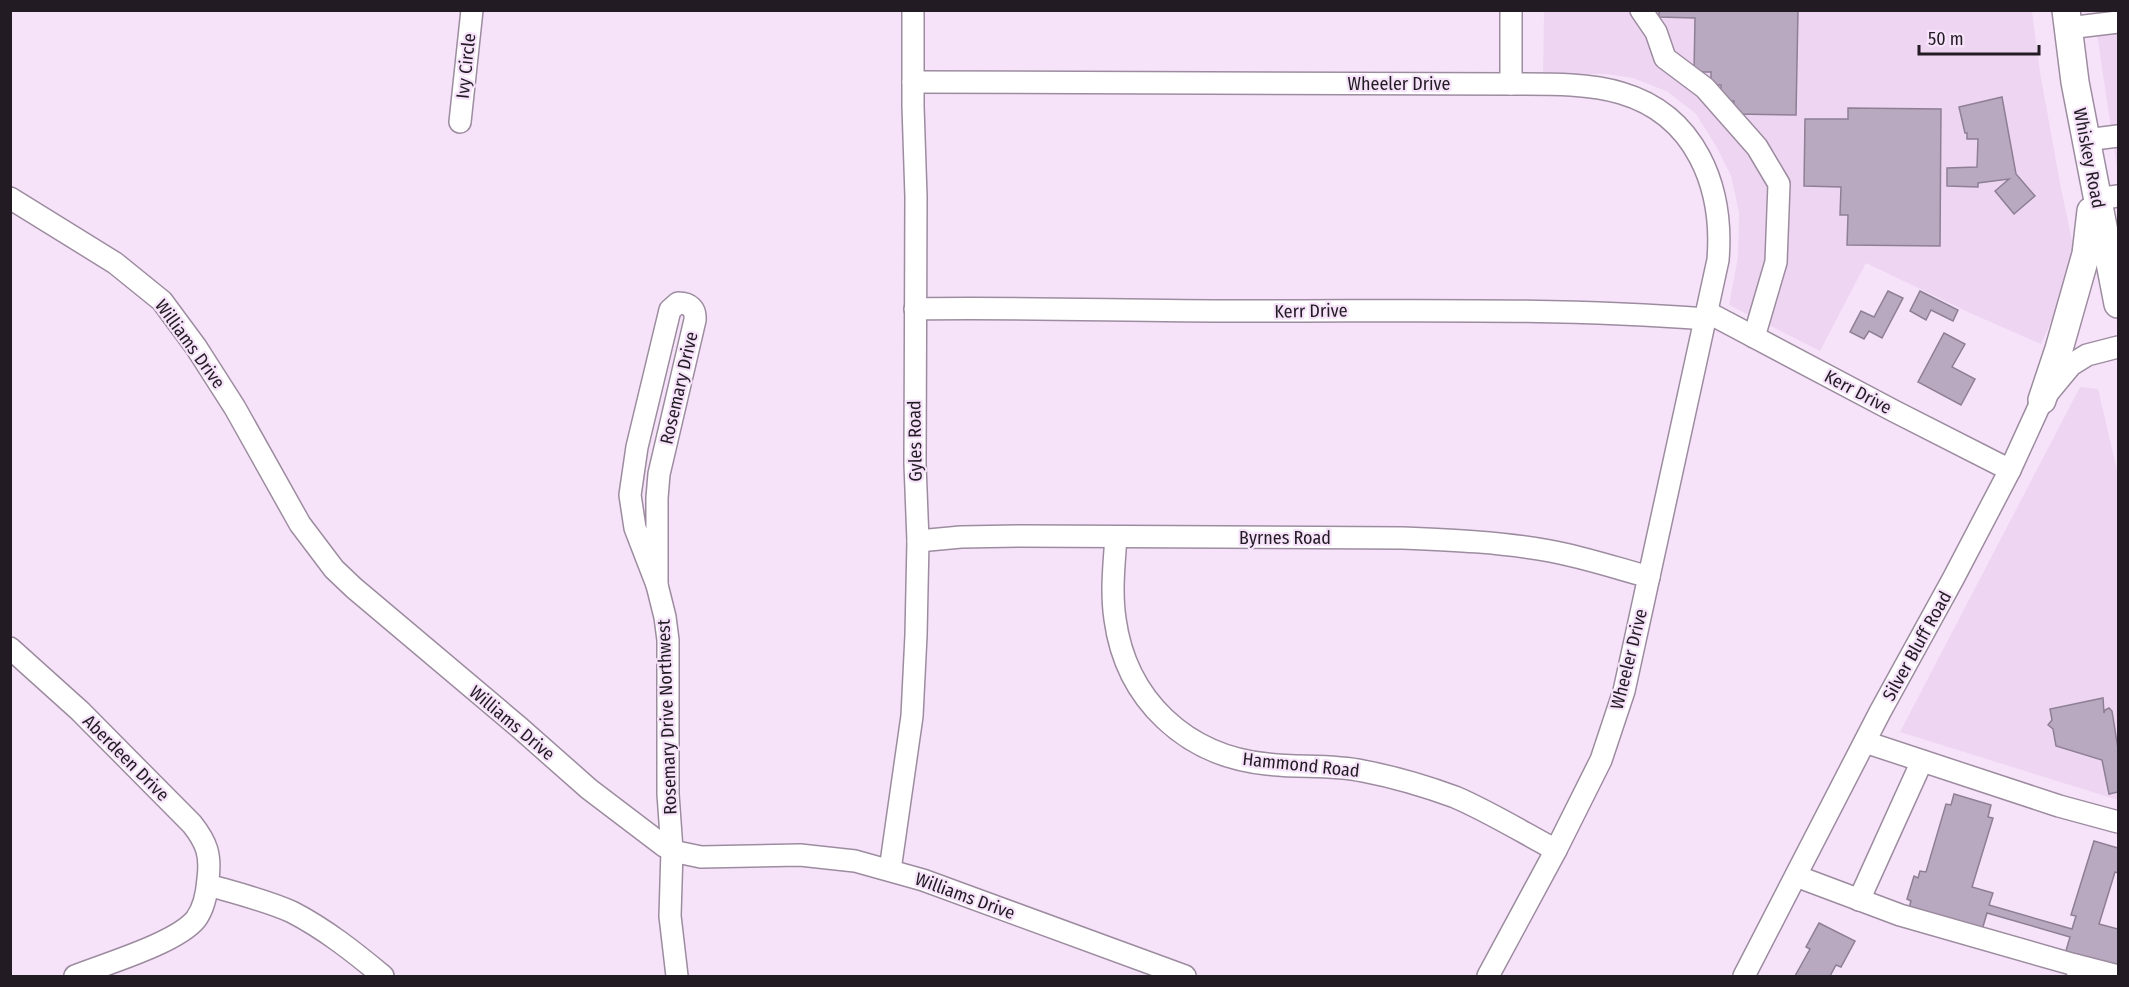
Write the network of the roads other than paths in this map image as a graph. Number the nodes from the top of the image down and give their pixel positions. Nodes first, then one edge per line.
1 (472, 10) edge
2 (913, 10) edge
3 (1510, 10) edge
4 (1641, 10) edge
5 (2067, 19) edge
6 (2118, 22) edge
7 (913, 82) junction
8 (1511, 84) junction
9 (460, 122) dead end
10 (2118, 136) edge
11 (2086, 140) junction
12 (2103, 192) edge
13 (10, 198) edge
14 (2118, 304) edge
15 (915, 309) junction
16 (1706, 315) junction
17 (1754, 337) junction
18 (2118, 347) edge
19 (2042, 400) junction
20 (2010, 470) junction
21 (1116, 537) junction
22 (918, 541) junction
23 (1648, 577) junction
24 (657, 585) junction
25 (10, 648) edge
26 (1865, 742) junction
27 (1922, 761) junction
28 (2118, 822) edge
29 (672, 850) junction
30 (1556, 850) junction
31 (890, 870) junction
32 (1796, 876) junction
33 (208, 885) junction
34 (1859, 900) junction
35 (2077, 971) edge
36 (85, 975) edge
37 (383, 976) edge
38 (677, 976) edge
39 (1185, 976) edge
40 (1488, 976) edge
41 (1744, 976) edge
42 (2118, 976) edge

1 - 9 street, Ivy Circle
2 - 7 street, Gyles Road
3 - 8 street
4 - 17 street
5 - 6 street
5 - 11 main road, Whiskey Road
7 - 8 street, Wheeler Drive
7 - 15 street, Gyles Road
8 - 16 street, Wheeler Drive
10 - 11 street
11 - 12 main road, Whiskey Road
12 - 14 main road, Whiskey Road
12 - 19 main road
13 - 29 street, Williams Drive
15 - 16 street, Kerr Drive
15 - 22 street, Gyles Road
16 - 17 street, Kerr Drive
16 - 23 street, Wheeler Drive
17 - 20 street, Kerr Drive
18 - 19 street, Silver Bluff Road
19 - 20 street, Silver Bluff Road
20 - 26 street, Silver Bluff Road
21 - 22 street, Byrnes Road
21 - 23 street, Byrnes Road
21 - 30 street, Hammond Road
22 - 31 street, Gyles Road
23 - 30 street, Wheeler Drive
24 - 24 street, Rosemary Drive
24 - 29 street, Rosemary Drive Northwest
25 - 33 street, Aberdeen Drive
26 - 27 street
26 - 32 street, Silver Bluff Road
27 - 28 street
27 - 34 street
29 - 31 street, Williams Drive
29 - 38 street
30 - 40 street, Wheeler Drive
31 - 39 street, Williams Drive
32 - 34 street
32 - 41 street, Silver Bluff Road
33 - 36 street, Aberdeen Drive
33 - 37 street
34 - 35 street
35 - 42 street

